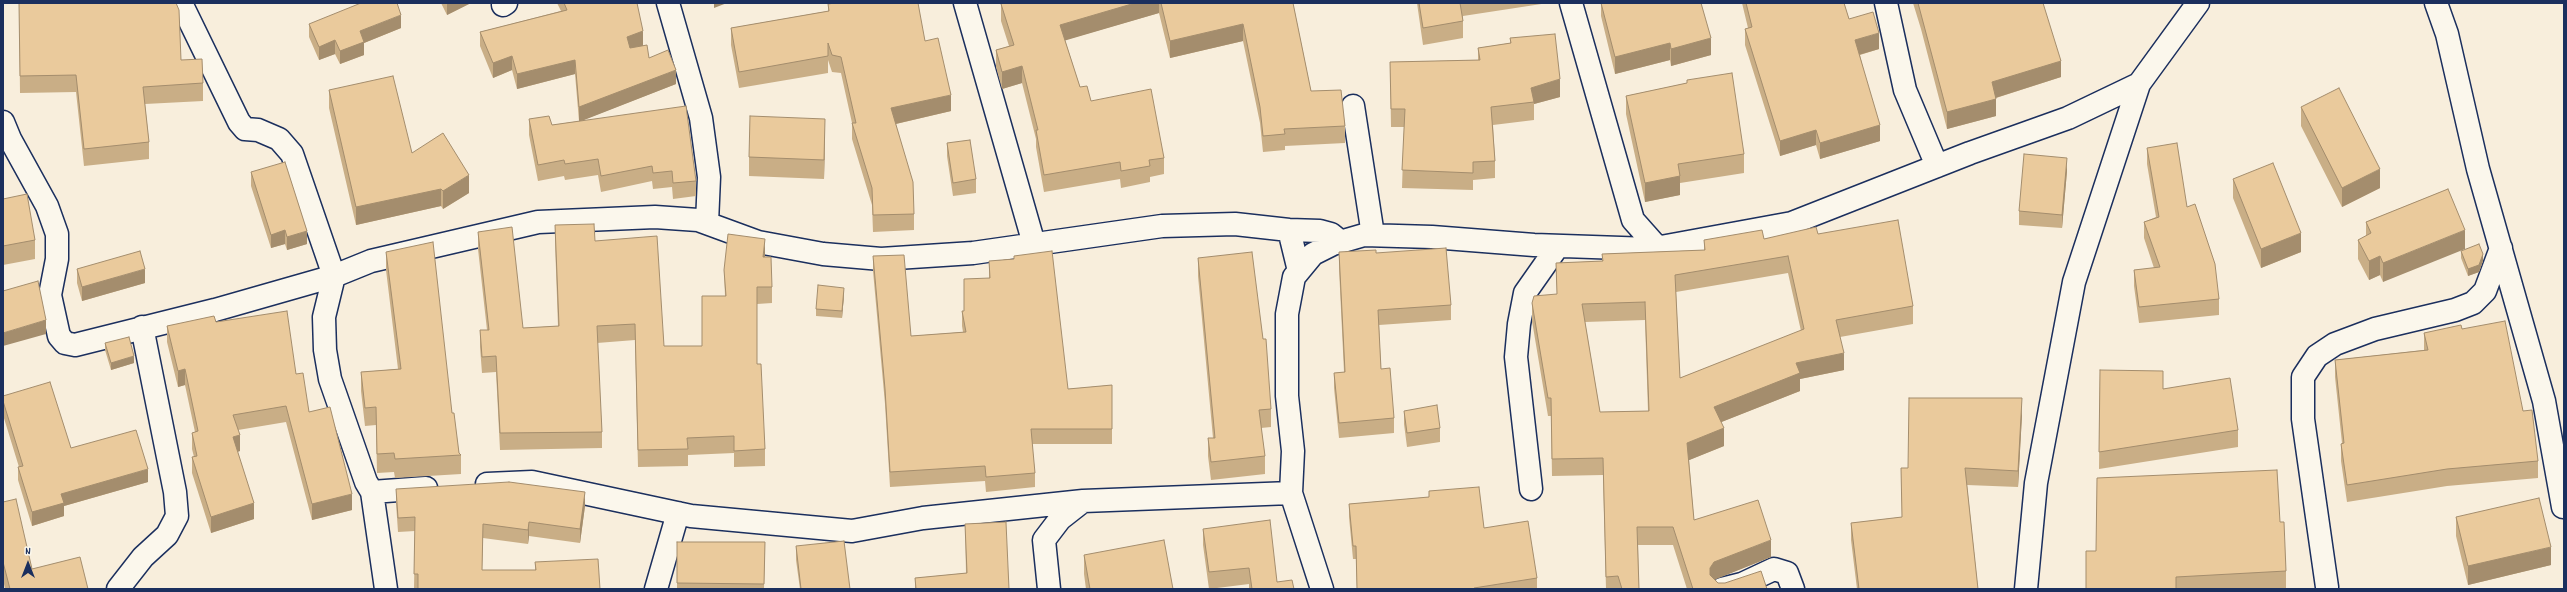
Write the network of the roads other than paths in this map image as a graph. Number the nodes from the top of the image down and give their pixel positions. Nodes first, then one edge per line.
1 (181, 3) edge
2 (668, 3) edge
3 (965, 3) edge
4 (1571, 3) edge
5 (1886, 3) edge
6 (2198, 3) edge
7 (2436, 3) edge
8 (2138, 84) junction
9 (1353, 106) dead end
10 (3, 122) edge
11 (1938, 166) junction
12 (1633, 220) junction
13 (707, 223) junction
14 (1289, 230) junction
15 (1373, 235) junction
16 (1341, 242) junction
17 (1034, 244) junction
18 (1558, 246) junction
19 (1657, 247) junction
20 (1624, 248) junction
21 (2501, 248) junction
22 (1299, 271) junction
23 (334, 276) junction
24 (142, 327) junction
25 (468, 486) edge
26 (444, 487) edge
27 (1531, 489) dead end
28 (372, 492) junction
29 (1291, 493) junction
30 (1083, 502) junction
31 (2563, 507) dead end
32 (678, 513) junction
33 (2327, 587) dead end
34 (118, 589) edge
35 (386, 589) edge
36 (656, 589) edge
37 (1049, 589) edge
38 (1322, 589) edge
39 (1722, 589) edge
40 (1793, 589) edge
41 (2026, 589) edge

1 - 23 street
2 - 13 street
3 - 17 street
4 - 12 street
5 - 11 street
6 - 8 street
7 - 21 street
8 - 11 street
8 - 41 street
9 - 15 street
10 - 24 street
11 - 19 street
12 - 19 street
12 - 20 street
13 - 17 street
13 - 23 street
14 - 16 street
14 - 17 street
14 - 22 street
15 - 16 street
15 - 18 street
16 - 22 street
18 - 20 street
18 - 27 street
19 - 20 street
21 - 31 street
21 - 33 street
22 - 29 street
23 - 24 street
23 - 28 street
24 - 34 street
25 - 32 street
26 - 28 street
28 - 35 street
29 - 30 street
29 - 38 street
30 - 32 street
30 - 37 street
32 - 36 street
39 - 40 street

